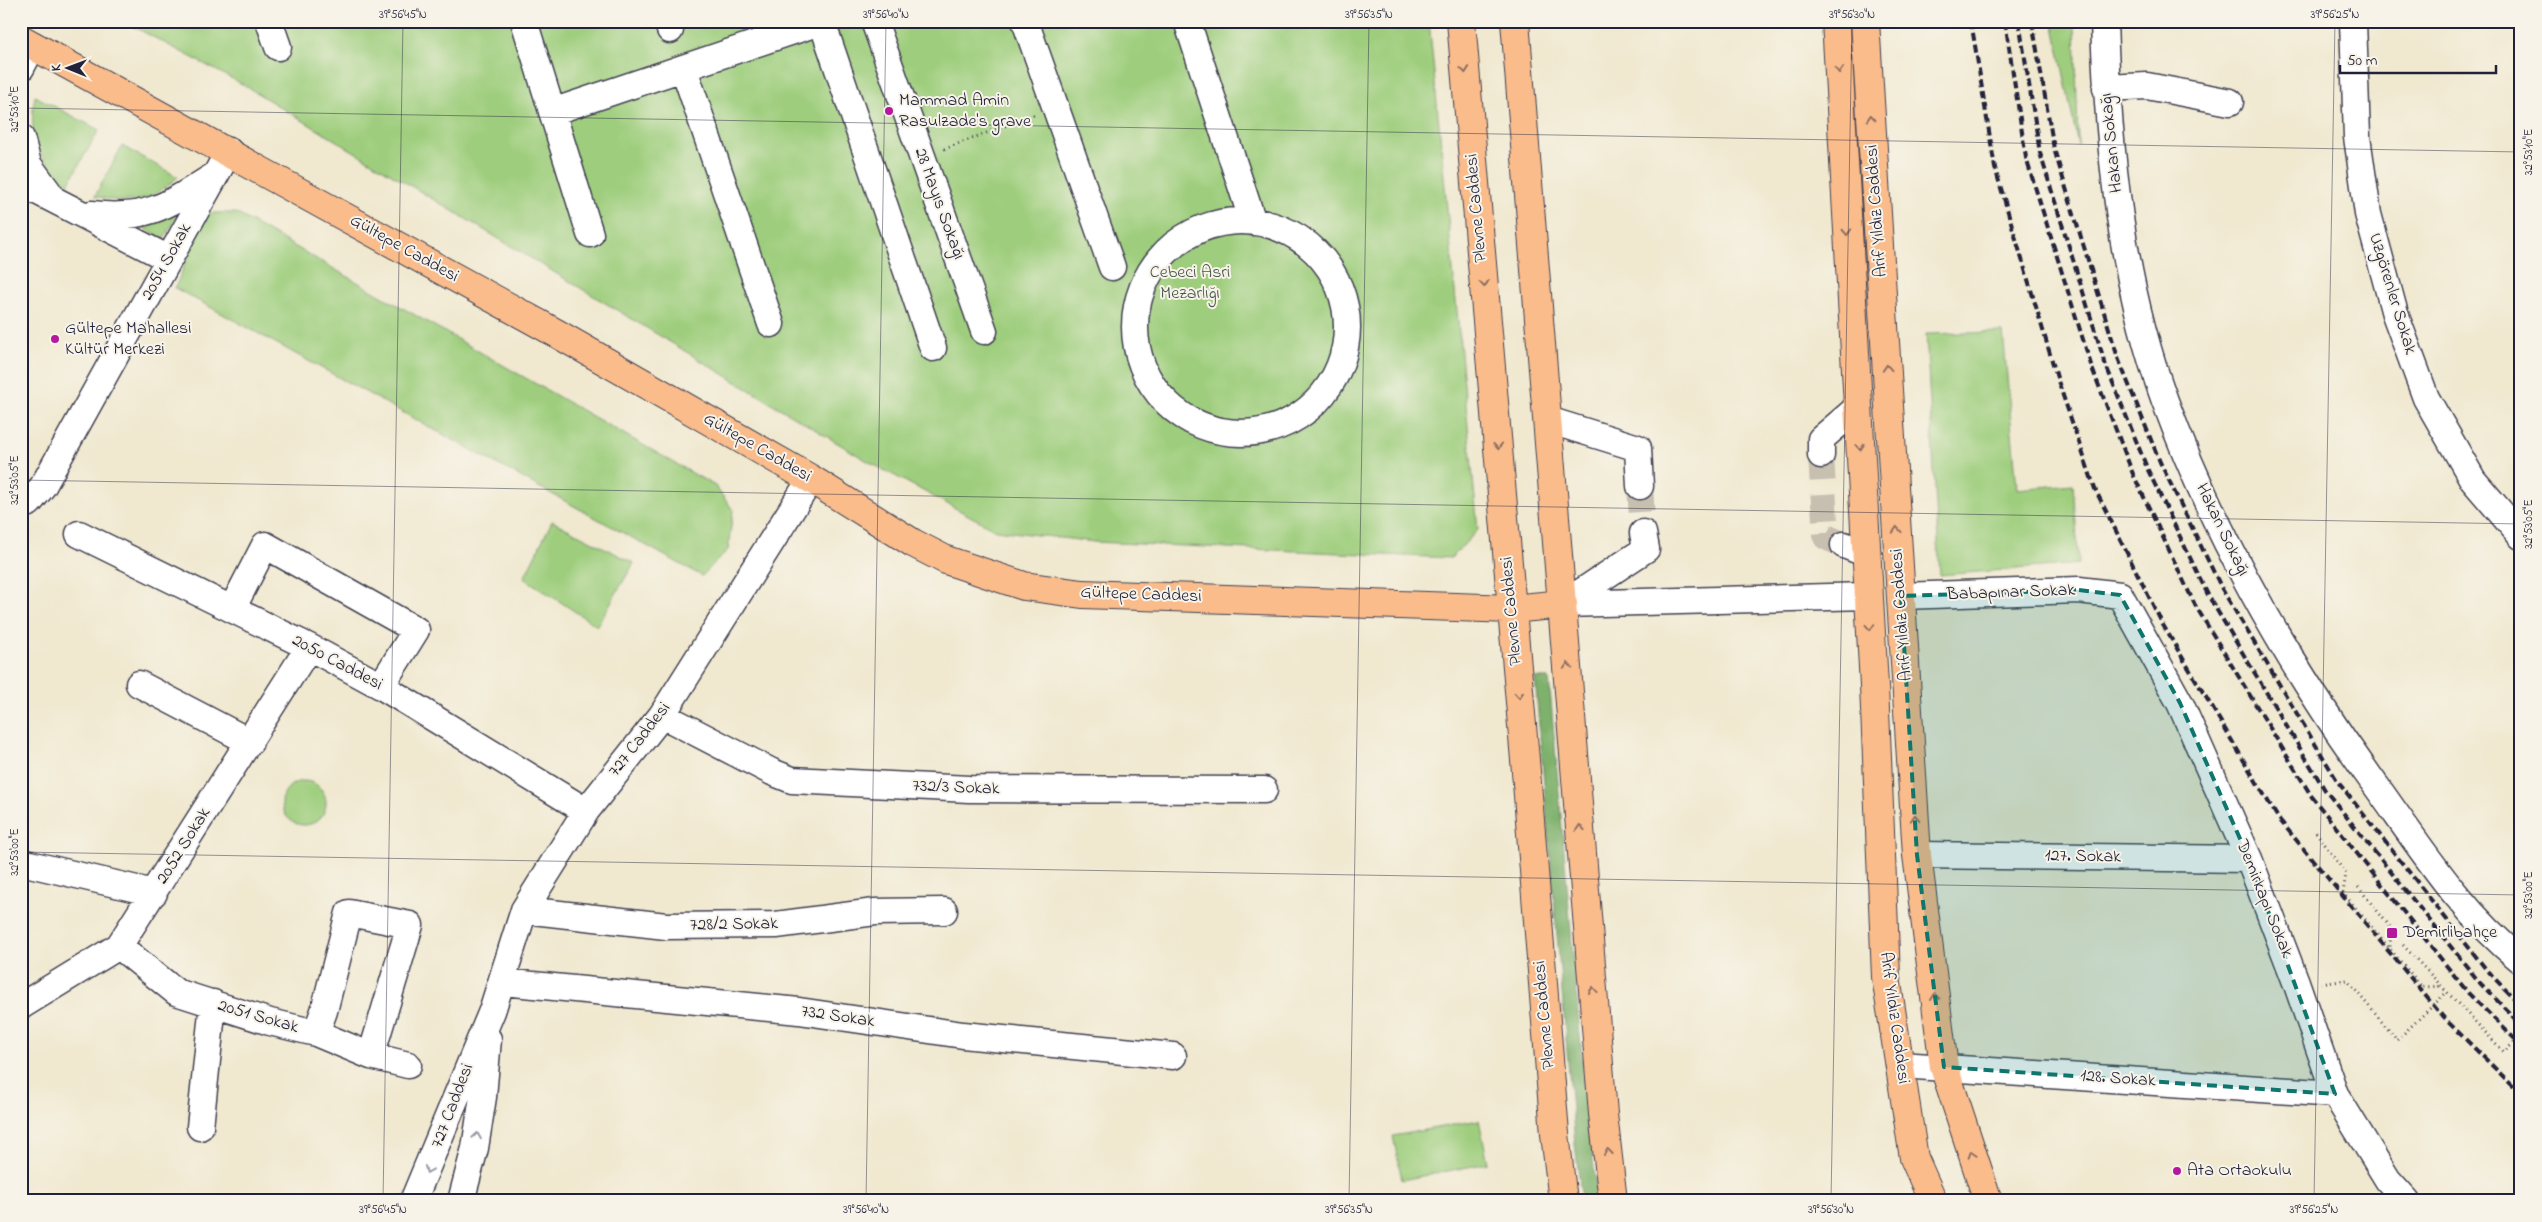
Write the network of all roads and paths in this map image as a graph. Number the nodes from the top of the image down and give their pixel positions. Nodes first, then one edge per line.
1 (269, 21) edge
2 (524, 21) edge
3 (823, 21) edge
4 (874, 21) edge
5 (1025, 21) edge
6 (1187, 21) edge
7 (1461, 21) edge
8 (1515, 21) edge
9 (1836, 21) edge
10 (1865, 21) edge
11 (2104, 21) edge
12 (2353, 21) edge
13 (278, 47) dead end
14 (24, 54) edge
15 (684, 70) junction
16 (21, 73) edge
17 (2106, 88) junction
18 (2230, 102) dead end
19 (1056, 107) junction
20 (552, 112) junction
21 (21, 138) edge
22 (228, 151) junction
23 (922, 157) junction
24 (215, 175) junction
25 (21, 183) edge
26 (55, 200) junction
27 (80, 213) junction
28 (1253, 222) junction
29 (590, 234) dead end
30 (169, 259) junction
31 (1112, 267) dead end
32 (771, 324) dead end
33 (984, 330) dead end
34 (933, 348) dead end
35 (1857, 408) junction
36 (1548, 420) junction
37 (1821, 454) tunnel mouth
38 (811, 480) junction
39 (1640, 486) tunnel mouth
40 (25, 501) edge
41 (1643, 533) tunnel mouth
42 (79, 534) dead end
43 (2521, 536) edge
44 (2120, 595) joint
45 (1868, 596) junction
46 (1901, 596) junction
47 (1563, 604) junction
48 (232, 608) junction
49 (1512, 609) junction
50 (309, 647) junction
51 (139, 684) dead end
52 (380, 686) junction
53 (662, 715) junction
54 (250, 742) junction
55 (1264, 790) dead end
56 (586, 810) junction
57 (2316, 832) dead end
58 (1917, 856) junction
59 (2249, 859) junction
60 (21, 862) edge
61 (2358, 887) dead end
62 (154, 893) junction
63 (524, 910) junction
64 (944, 911) dead end
65 (2403, 945) dead end
66 (119, 946) junction
67 (2390, 949) junction
68 (2521, 960) edge
69 (2347, 980) dead end
70 (502, 982) junction
71 (2442, 986) junction
72 (2447, 992) junction
73 (213, 1003) junction
74 (21, 1006) edge
75 (492, 1011) junction
76 (316, 1033) junction
77 (2521, 1036) edge
78 (370, 1056) junction
79 (1173, 1056) dead end
80 (408, 1065) dead end
81 (1900, 1065) junction
82 (1944, 1067) junction
83 (2335, 1094) junction
84 (200, 1127) dead end
85 (413, 1201) edge
86 (461, 1201) edge
87 (1563, 1201) edge
88 (1613, 1201) edge
89 (1933, 1201) edge
90 (1988, 1201) edge
91 (2407, 1201) edge

1 - 13 street
2 - 20 street
3 - 15 street
3 - 34 street
4 - 23 street, 28 Mayıs Sokağı
5 - 19 street
6 - 28 street
7 -> 49 main road, Plevne Caddesi
8 - 36 main road
9 -> 35 main road, Arif Yıldız Caddesi
46 -> 10 main road, Arif Yıldız Caddesi
11 - 17 street, Hakan Sokağı
12 - 43 street, Uzgörenler Sokak
14 - 16 street
14 - 22 main road, Gültepe Caddesi
15 - 20 street
15 - 32 street
17 - 18 street
17 - 68 street, Hakan Sokağı
19 - 23 path
19 - 31 street
20 - 29 street
21 - 26 street
22 - 24 street, 2054 Sokak
22 - 38 main road, Gültepe Caddesi
23 - 33 street, 28 Mayıs Sokağı
24 - 27 street
24 - 30 street, 2054 Sokak
25 - 26 street
26 - 27 street
27 - 30 street
28 - 28 street
30 - 40 street, 2054 Sokak
35 - 37 street
35 -> 45 main road, Arif Yıldız Caddesi
36 - 39 street
36 - 47 main road
38 - 49 main road, Gültepe Caddesi
38 - 53 street, 727 Caddesi
41 - 47 street
42 - 48 street, 2050 Caddesi
44 - 46 street, Babapınar Sokak
44 - 59 street, Demirkapı Sokak
45 - 47 street
45 -> 81 main road, Arif Yıldız Caddesi
58 -> 46 main road, Arif Yıldız Caddesi
47 - 49 main road, Gültepe Caddesi
88 -> 47 main road
48 - 50 street, 2050 Caddesi
48 - 52 street
49 -> 87 main road, Plevne Caddesi
50 - 52 street, 2050 Caddesi
50 - 54 street, 2052 Sokak
51 - 54 street
52 - 56 street, 2050 Caddesi
53 - 55 street, 732/3 Sokak
53 - 56 street, 727 Caddesi
54 - 62 street, 2052 Sokak
56 - 63 street, 727 Caddesi
57 - 67 path
58 - 59 street, 127. Sokak
82 -> 58 main road, Arif Yıldız Caddesi
59 - 83 street, Demirkapı Sokak
60 - 62 street
61 - 67 path
62 - 66 street, 2052 Sokak
63 - 64 street, 728/2 Sokak
63 - 70 street, 727 Caddesi
65 - 71 path
66 - 73 street, 2051 Sokak
66 - 74 street, 2052 Sokak
67 - 71 path
69 - 72 path, bridge
70 - 75 street, 727 Caddesi
70 - 79 street, 732 Sokak
71 - 72 path
72 - 77 path, bridge
73 - 76 street, 2051 Sokak
73 - 84 street
75 -> 85 street, 727 Caddesi
86 -> 75 street, 727 Caddesi
76 - 78 street, 2051 Sokak
76 - 78 street
78 - 80 street, 2051 Sokak
81 - 82 street, 128. Sokak
81 - 89 main road, Arif Yıldız Caddesi
82 - 83 street, 128. Sokak
90 -> 82 main road, Arif Yıldız Caddesi
83 - 91 street, Demirkapı Sokak

